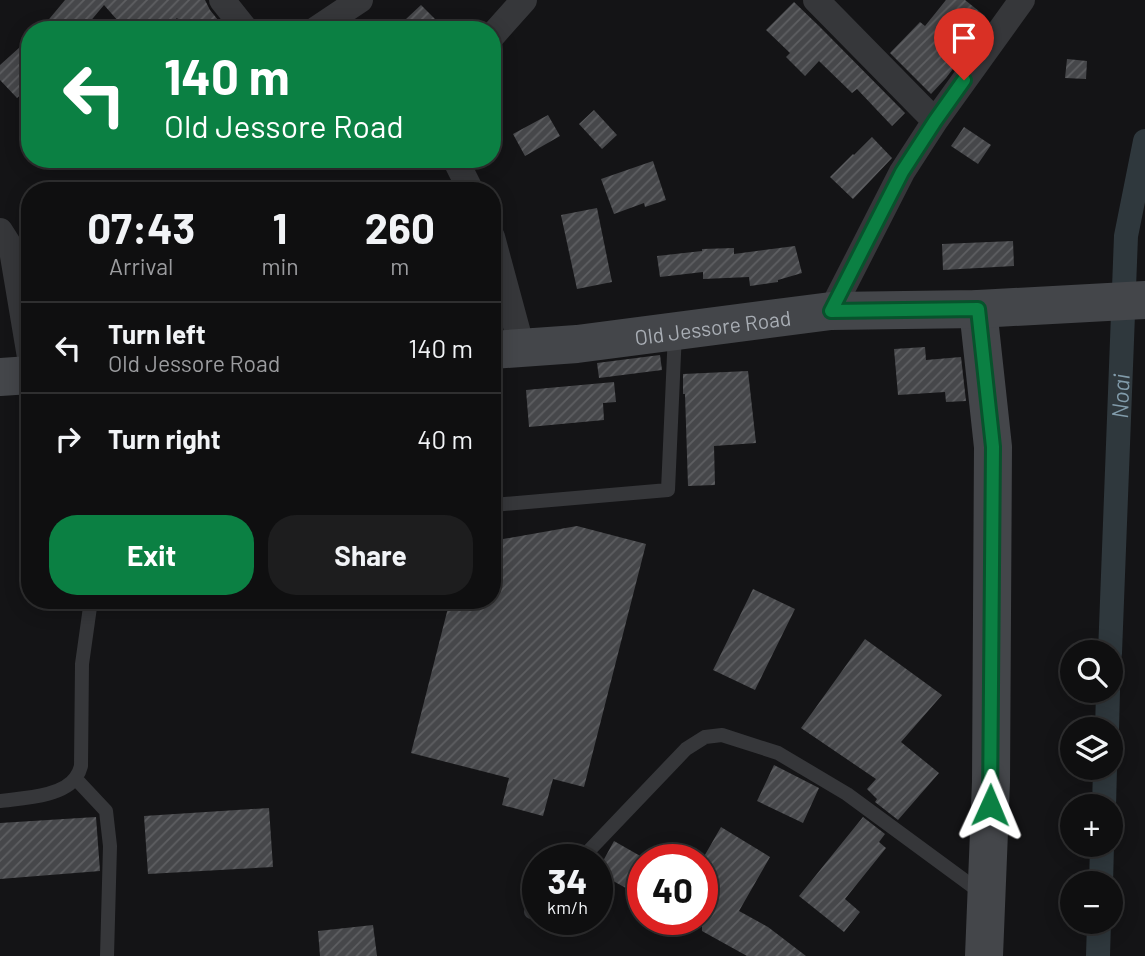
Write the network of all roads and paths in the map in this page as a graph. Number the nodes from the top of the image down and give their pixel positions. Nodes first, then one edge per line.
1 (222, 0) edge
2 (360, 0) edge
3 (524, 0) edge
4 (816, 0) edge
5 (1023, 0) edge
6 (239, 21) edge
7 (329, 21) edge
8 (501, 26) edge
9 (935, 121) junction
10 (0, 231) edge
11 (1145, 300) edge
12 (21, 304) edge
13 (501, 304) edge
14 (978, 309) junction
15 (831, 311) junction
16 (675, 332) junction
17 (507, 349) edge
18 (21, 376) edge
19 (0, 377) edge
20 (501, 504) edge
21 (90, 609) edge
22 (75, 779) junction
23 (0, 801) edge
24 (595, 844) edge
25 (986, 897) junction
26 (107, 956) edge
27 (984, 956) edge

1 - 6 street
2 - 7 street
3 - 8 street
4 - 9 street
5 - 9 street
9 - 15 street
10 - 12 street
11 - 14 street, Old Jessore Road
13 - 17 street
14 - 15 street, Old Jessore Road
14 - 25 street
15 - 16 street, Old Jessore Road
16 - 17 street, Old Jessore Road
16 - 20 lane
18 - 19 street
21 - 22 lane
22 - 23 lane
22 - 26 lane
24 - 25 lane
25 - 27 street

